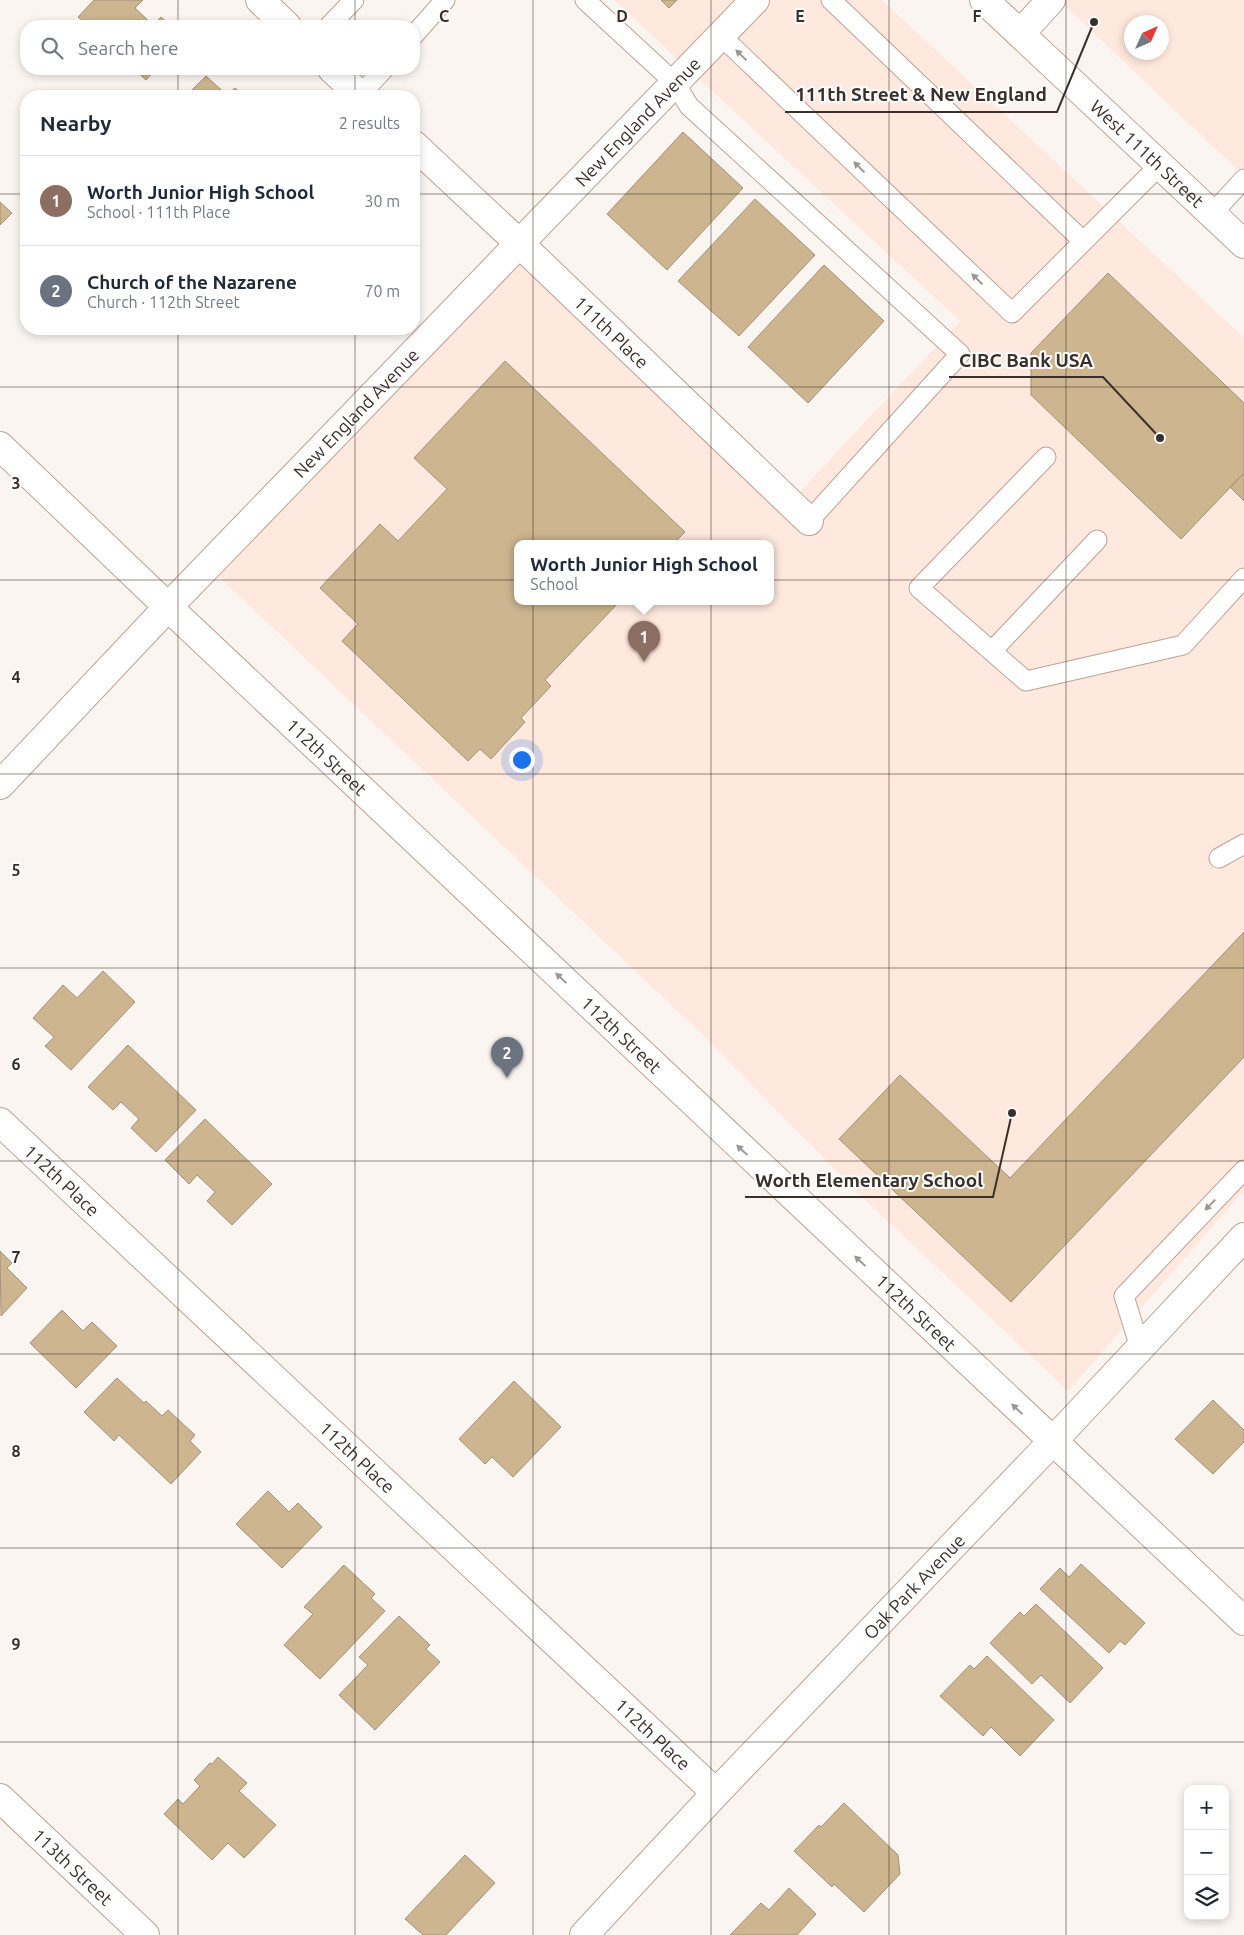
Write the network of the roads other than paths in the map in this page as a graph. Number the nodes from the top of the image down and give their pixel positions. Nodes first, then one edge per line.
1 (260, 0) edge
2 (354, 0) edge
3 (445, 0) edge
4 (585, 0) edge
5 (756, 0) edge
6 (831, 0) edge
7 (984, 0) edge
8 (1051, 0) edge
9 (281, 20) edge
10 (335, 20) edge
11 (420, 28) edge
12 (1020, 34) junction
13 (721, 36) junction
14 (338, 75) edge
15 (379, 75) edge
16 (675, 83) junction
17 (354, 90) edge
18 (365, 90) edge
19 (420, 151) edge
20 (1160, 165) junction
21 (1244, 179) edge
22 (1212, 214) junction
23 (1083, 241) junction
24 (520, 244) junction
25 (1244, 244) edge
26 (0, 446) edge
27 (1046, 457) dead end
28 (809, 521) joint
29 (1097, 540) dead end
30 (1244, 578) edge
31 (168, 607) junction
32 (992, 651) junction
33 (0, 785) edge
34 (1244, 844) edge
35 (1219, 858) dead end
36 (0, 1122) edge
37 (1244, 1170) edge
38 (1244, 1237) edge
39 (1140, 1348) junction
40 (1052, 1442) junction
41 (1244, 1621) edge
42 (716, 1793) junction
43 (0, 1798) edge
44 (145, 1935) edge
45 (584, 1935) edge

1 - 9 street
2 - 10 lane
3 - 11 lane
4 - 16 lane
5 - 13 street, New England Avenue
6 - 23 lane
7 - 12 street, West 111th Street
8 - 12 street
12 - 20 street, West 111th Street
13 - 16 street, New England Avenue
23 -> 13 lane
14 - 17 street
15 - 18 lane
16 - 24 street, New England Avenue
16 - 28 lane
19 - 24 street, 111th Place
20 - 22 street, West 111th Street
20 - 23 lane
21 - 22 lane
22 - 25 street, West 111th Street
24 - 28 street, 111th Place
24 - 31 street, New England Avenue
26 - 31 street, 112th Street
27 - 32 lane
29 - 32 lane
30 - 32 lane
31 - 33 street, New England Avenue
40 -> 31 street, 112th Street
34 - 35 lane
36 - 42 street, 112th Place
37 -> 39 lane
38 - 39 street, Oak Park Avenue
39 - 40 street, Oak Park Avenue
40 - 41 street, 112th Street
40 - 42 street, Oak Park Avenue
42 - 45 street, Oak Park Avenue
43 - 44 street, 113th Street

